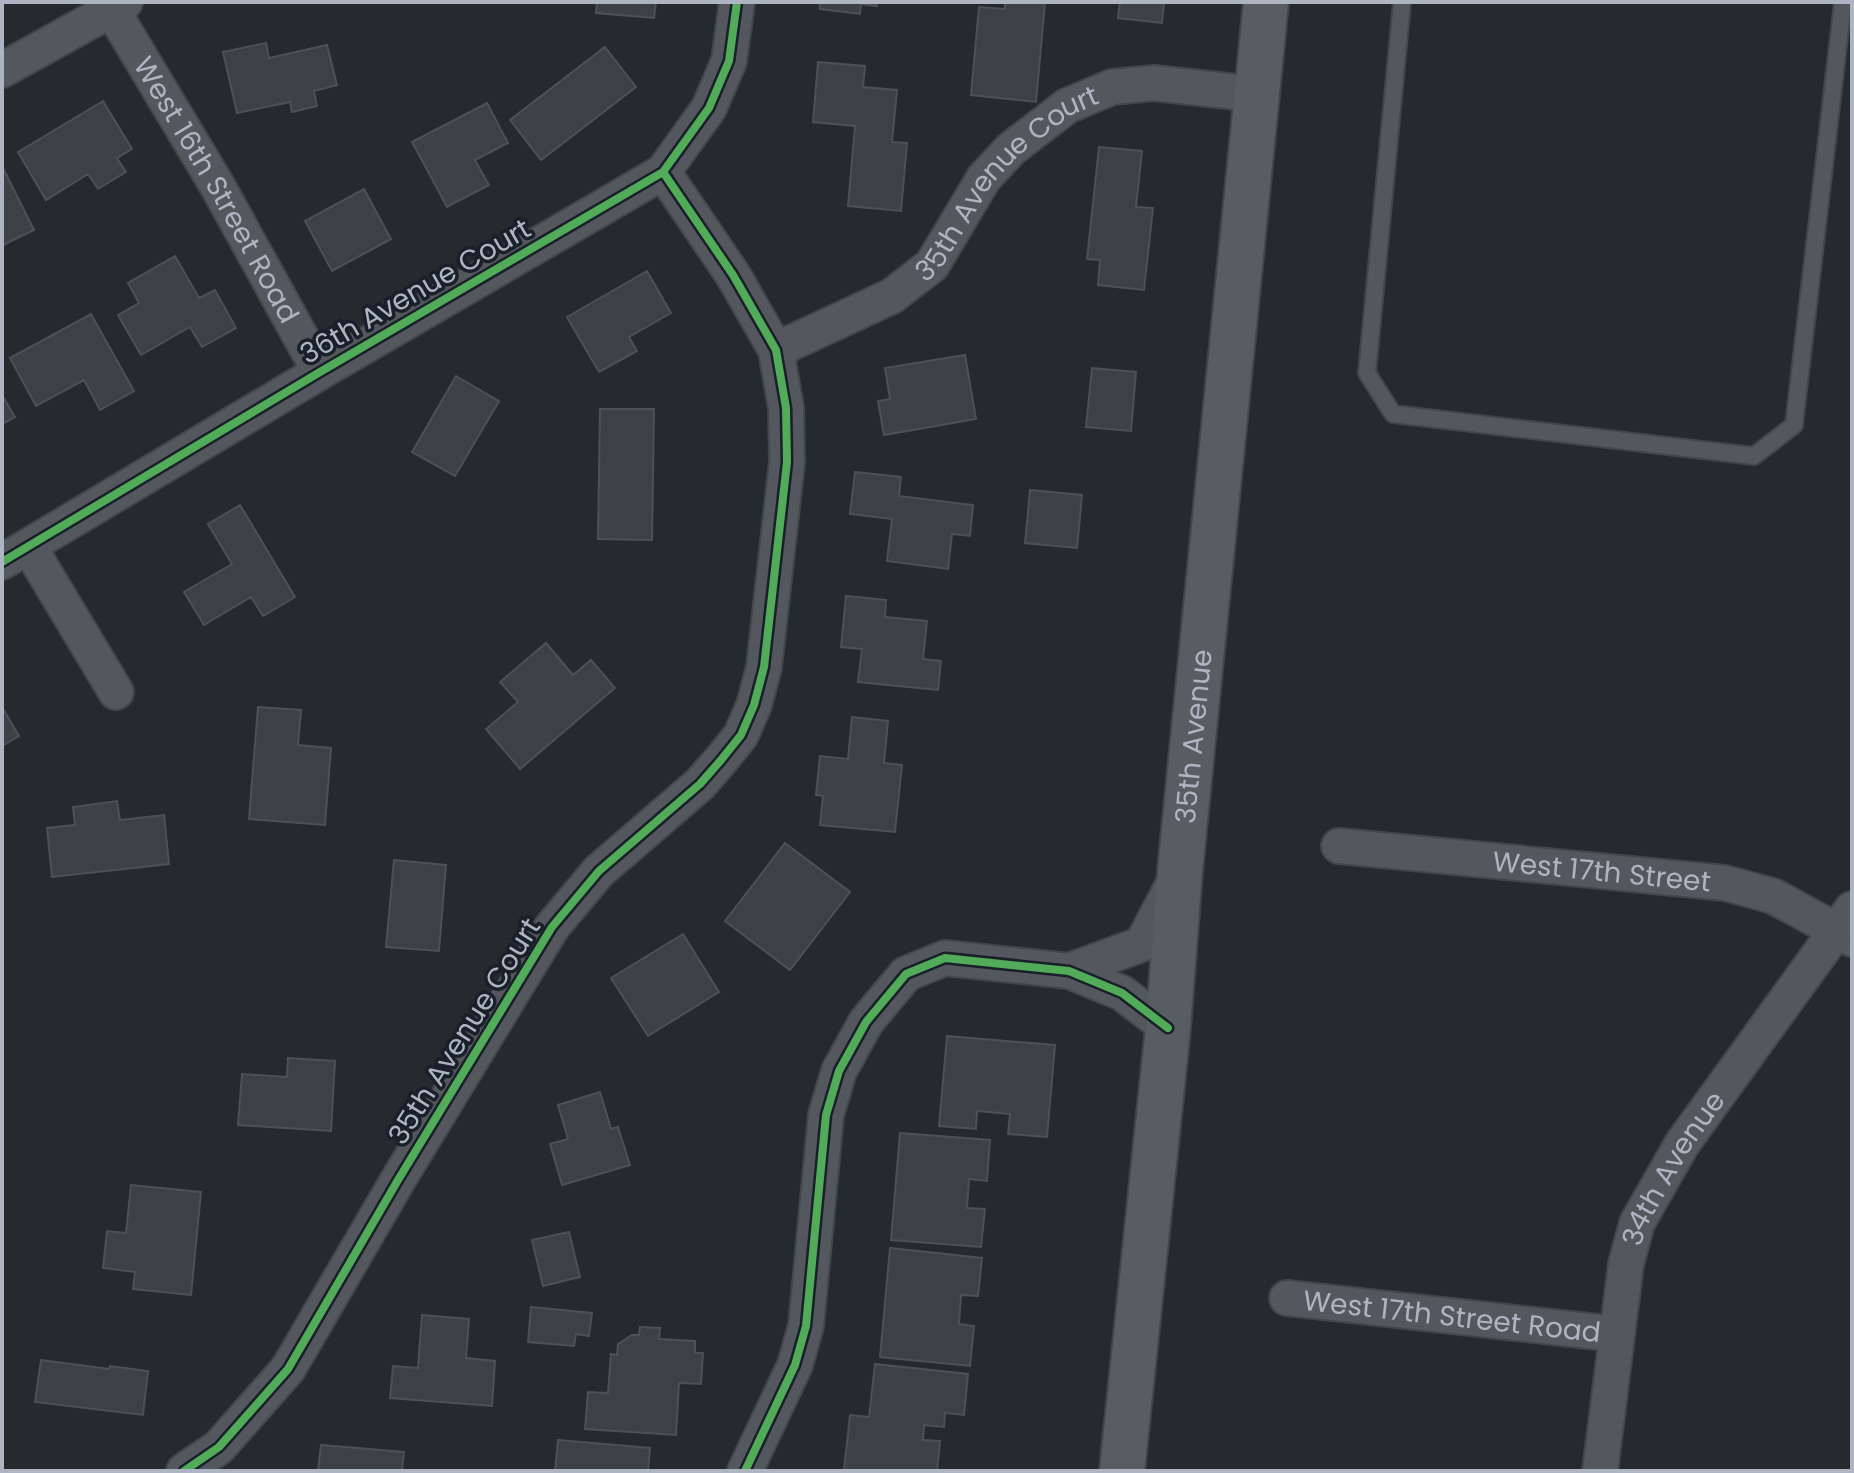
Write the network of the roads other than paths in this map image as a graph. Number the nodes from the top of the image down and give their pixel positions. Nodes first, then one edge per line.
1 (737, 2) edge
2 (1266, 2) edge
3 (1402, 2) edge
4 (1843, 2) edge
5 (119, 6) edge
6 (2, 70) edge
7 (1255, 94) junction
8 (663, 172) junction
9 (776, 350) junction
10 (320, 372) junction
11 (15, 555) edge
12 (116, 692) dead end
13 (1339, 846) dead end
14 (1180, 871) junction
15 (1847, 925) edge
16 (1069, 971) junction
17 (1168, 1028) junction
18 (1287, 1298) dead end
19 (1616, 1334) junction
20 (184, 1471) edge
21 (745, 1471) edge
22 (1122, 1471) edge
23 (1600, 1471) edge

1 - 8 street, 36th Avenue Court
2 - 7 main road, 35th Avenue
3 - 4 lane
5 - 6 street
5 - 10 street, West 16th Street Road
7 - 9 street, 35th Avenue Court
7 - 14 main road, 35th Avenue
8 - 9 street, 35th Avenue Court
8 - 10 street, 36th Avenue Court
9 - 20 street, 35th Avenue Court
10 - 11 street, 36th Avenue Court
11 - 12 street
13 - 15 street, West 17th Street
14 - 16 street
14 - 17 main road, 35th Avenue
15 - 19 street, 34th Avenue
16 - 17 street
16 - 21 street
17 - 22 main road, 35th Avenue
18 - 19 street, West 17th Street Road
19 - 23 street, 34th Avenue

